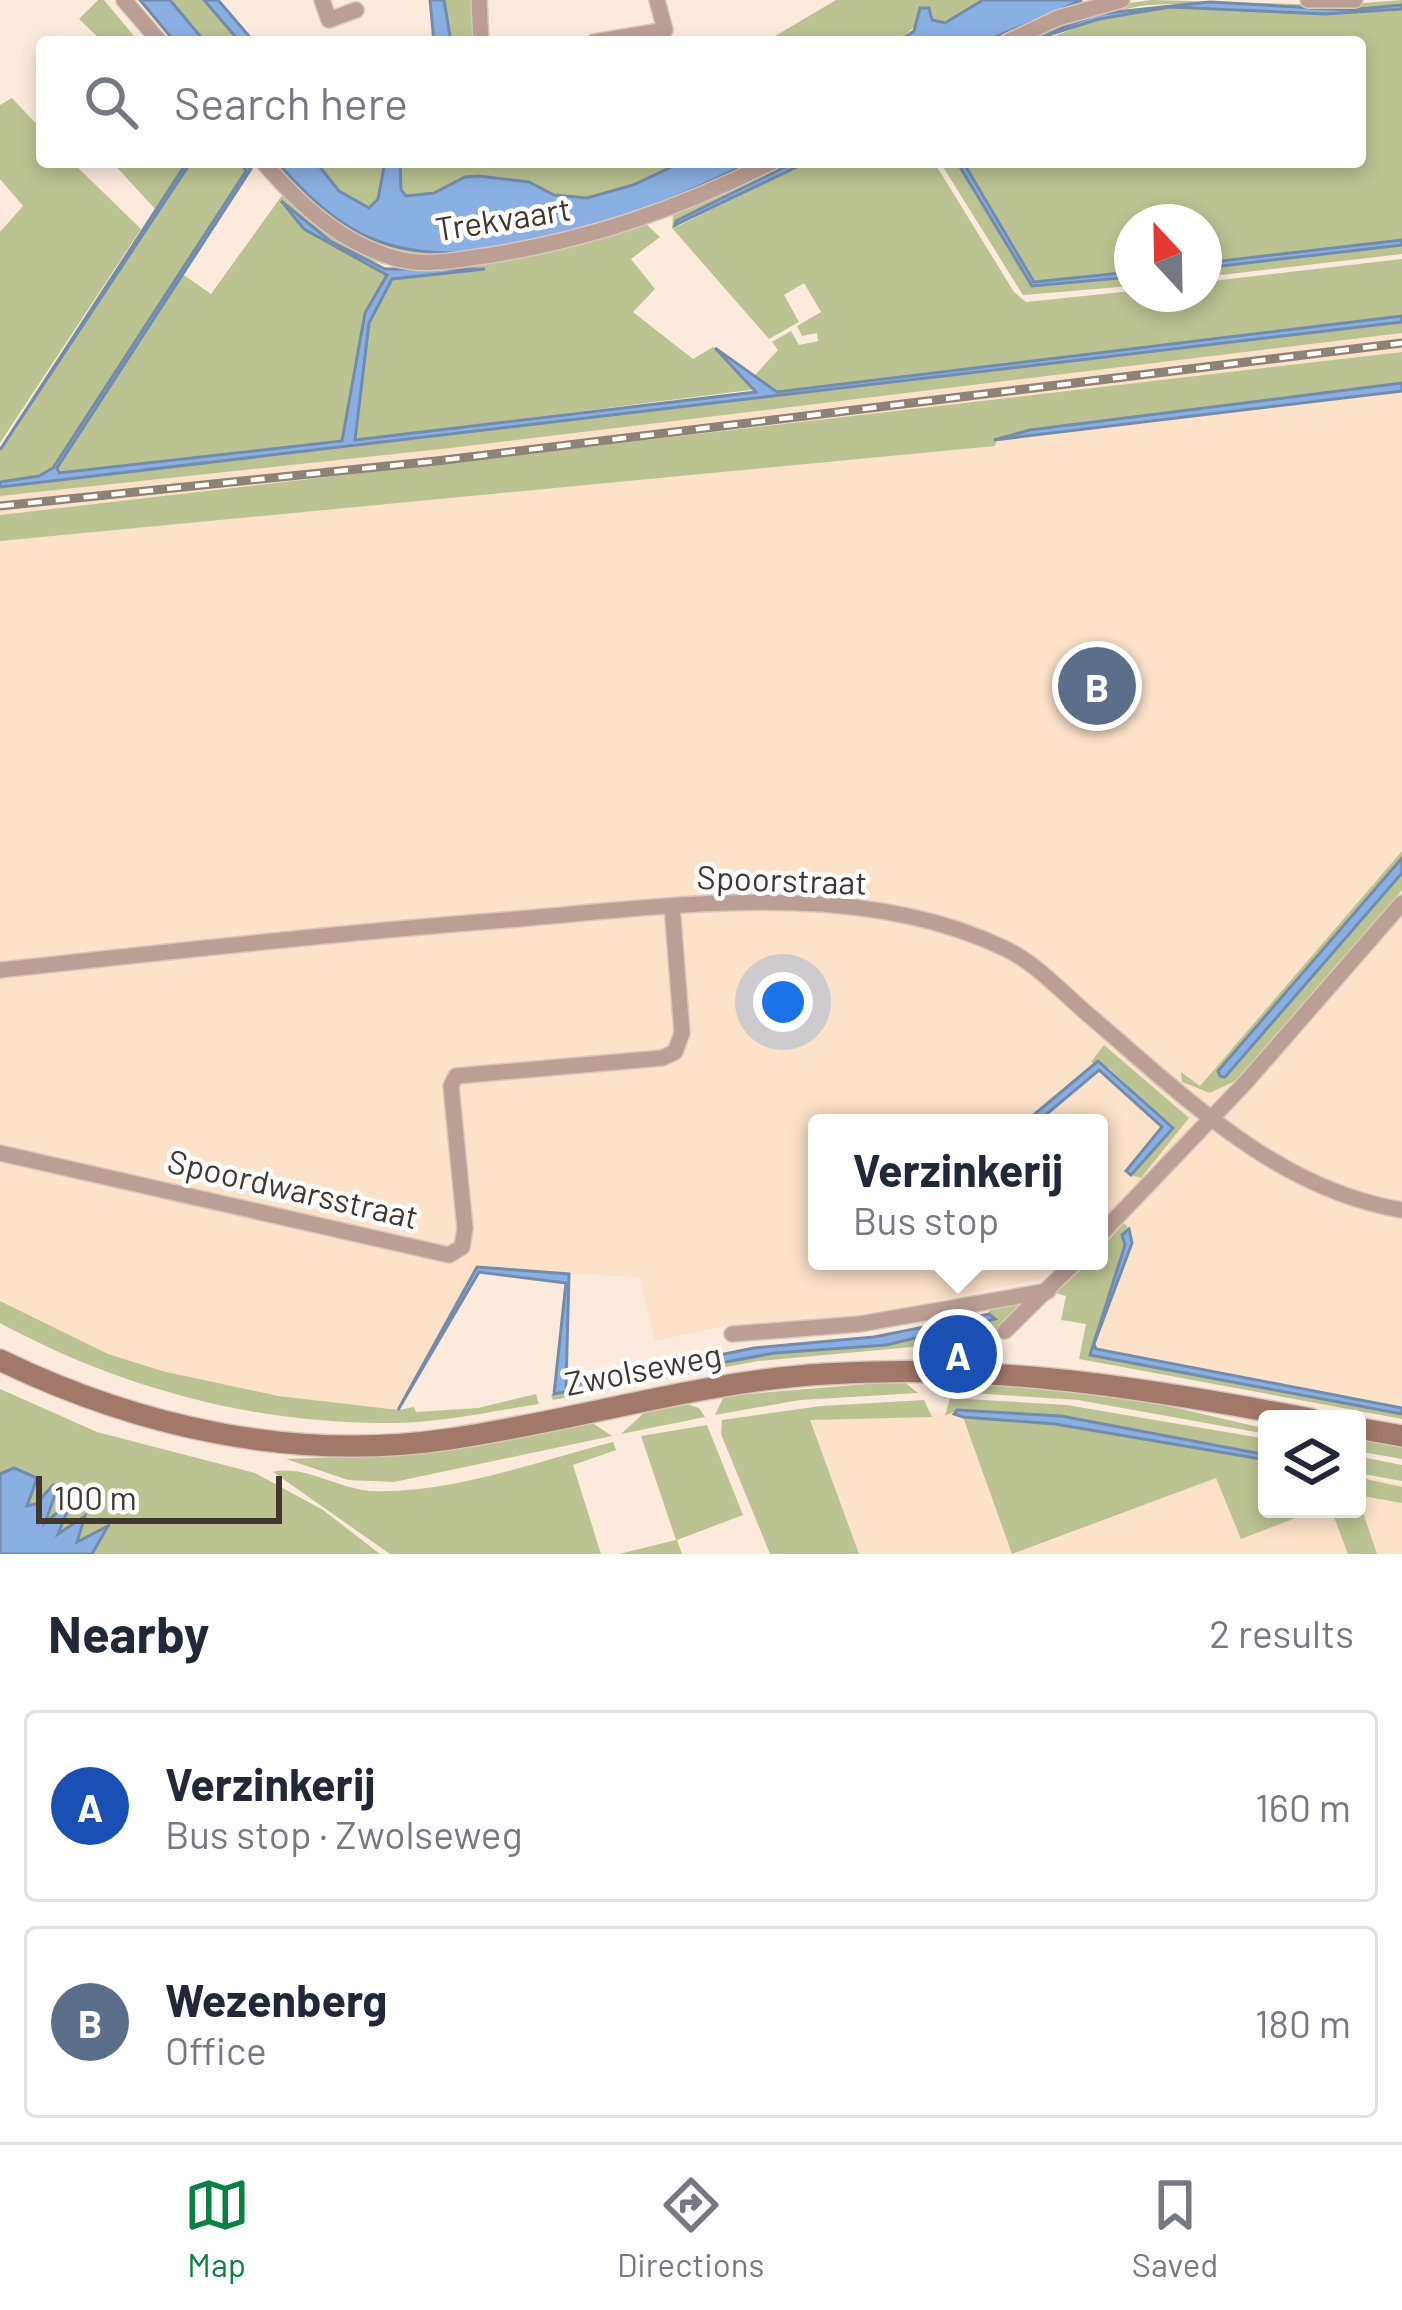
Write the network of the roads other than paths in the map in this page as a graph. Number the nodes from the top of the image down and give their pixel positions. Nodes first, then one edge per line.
1 (124, 0) edge
2 (322, 0) edge
3 (479, 0) edge
4 (657, 0) edge
5 (1122, 0) edge
6 (1308, 0) edge
7 (1355, 0) edge
8 (356, 10) dead end
9 (155, 36) edge
10 (481, 36) edge
11 (669, 36) edge
12 (1020, 36) edge
13 (269, 168) edge
14 (760, 168) edge
15 (1402, 903) edge
16 (672, 906) junction
17 (0, 970) edge
18 (1209, 1117) junction
19 (0, 1153) edge
20 (1402, 1210) edge
21 (1108, 1226) edge
22 (1068, 1270) edge
23 (1048, 1291) junction
24 (1005, 1331) dead end
25 (732, 1334) dead end
26 (0, 1360) edge
27 (1258, 1410) edge
28 (1366, 1430) edge
29 (1402, 1436) edge

1 - 9 street
2 - 8 street
3 - 10 street
4 - 11 street
5 - 12 street
6 - 7 street
13 - 14 street, Trekvaart
15 - 18 street
16 - 17 street, Spoorstraat
16 - 18 street, Spoorstraat
16 - 19 street, Spoordwarsstraat
18 - 20 street, Spoorstraat
18 - 21 street
22 - 23 street
23 - 24 street
23 - 25 street
26 - 27 main road, Zwolseweg
28 - 29 main road

